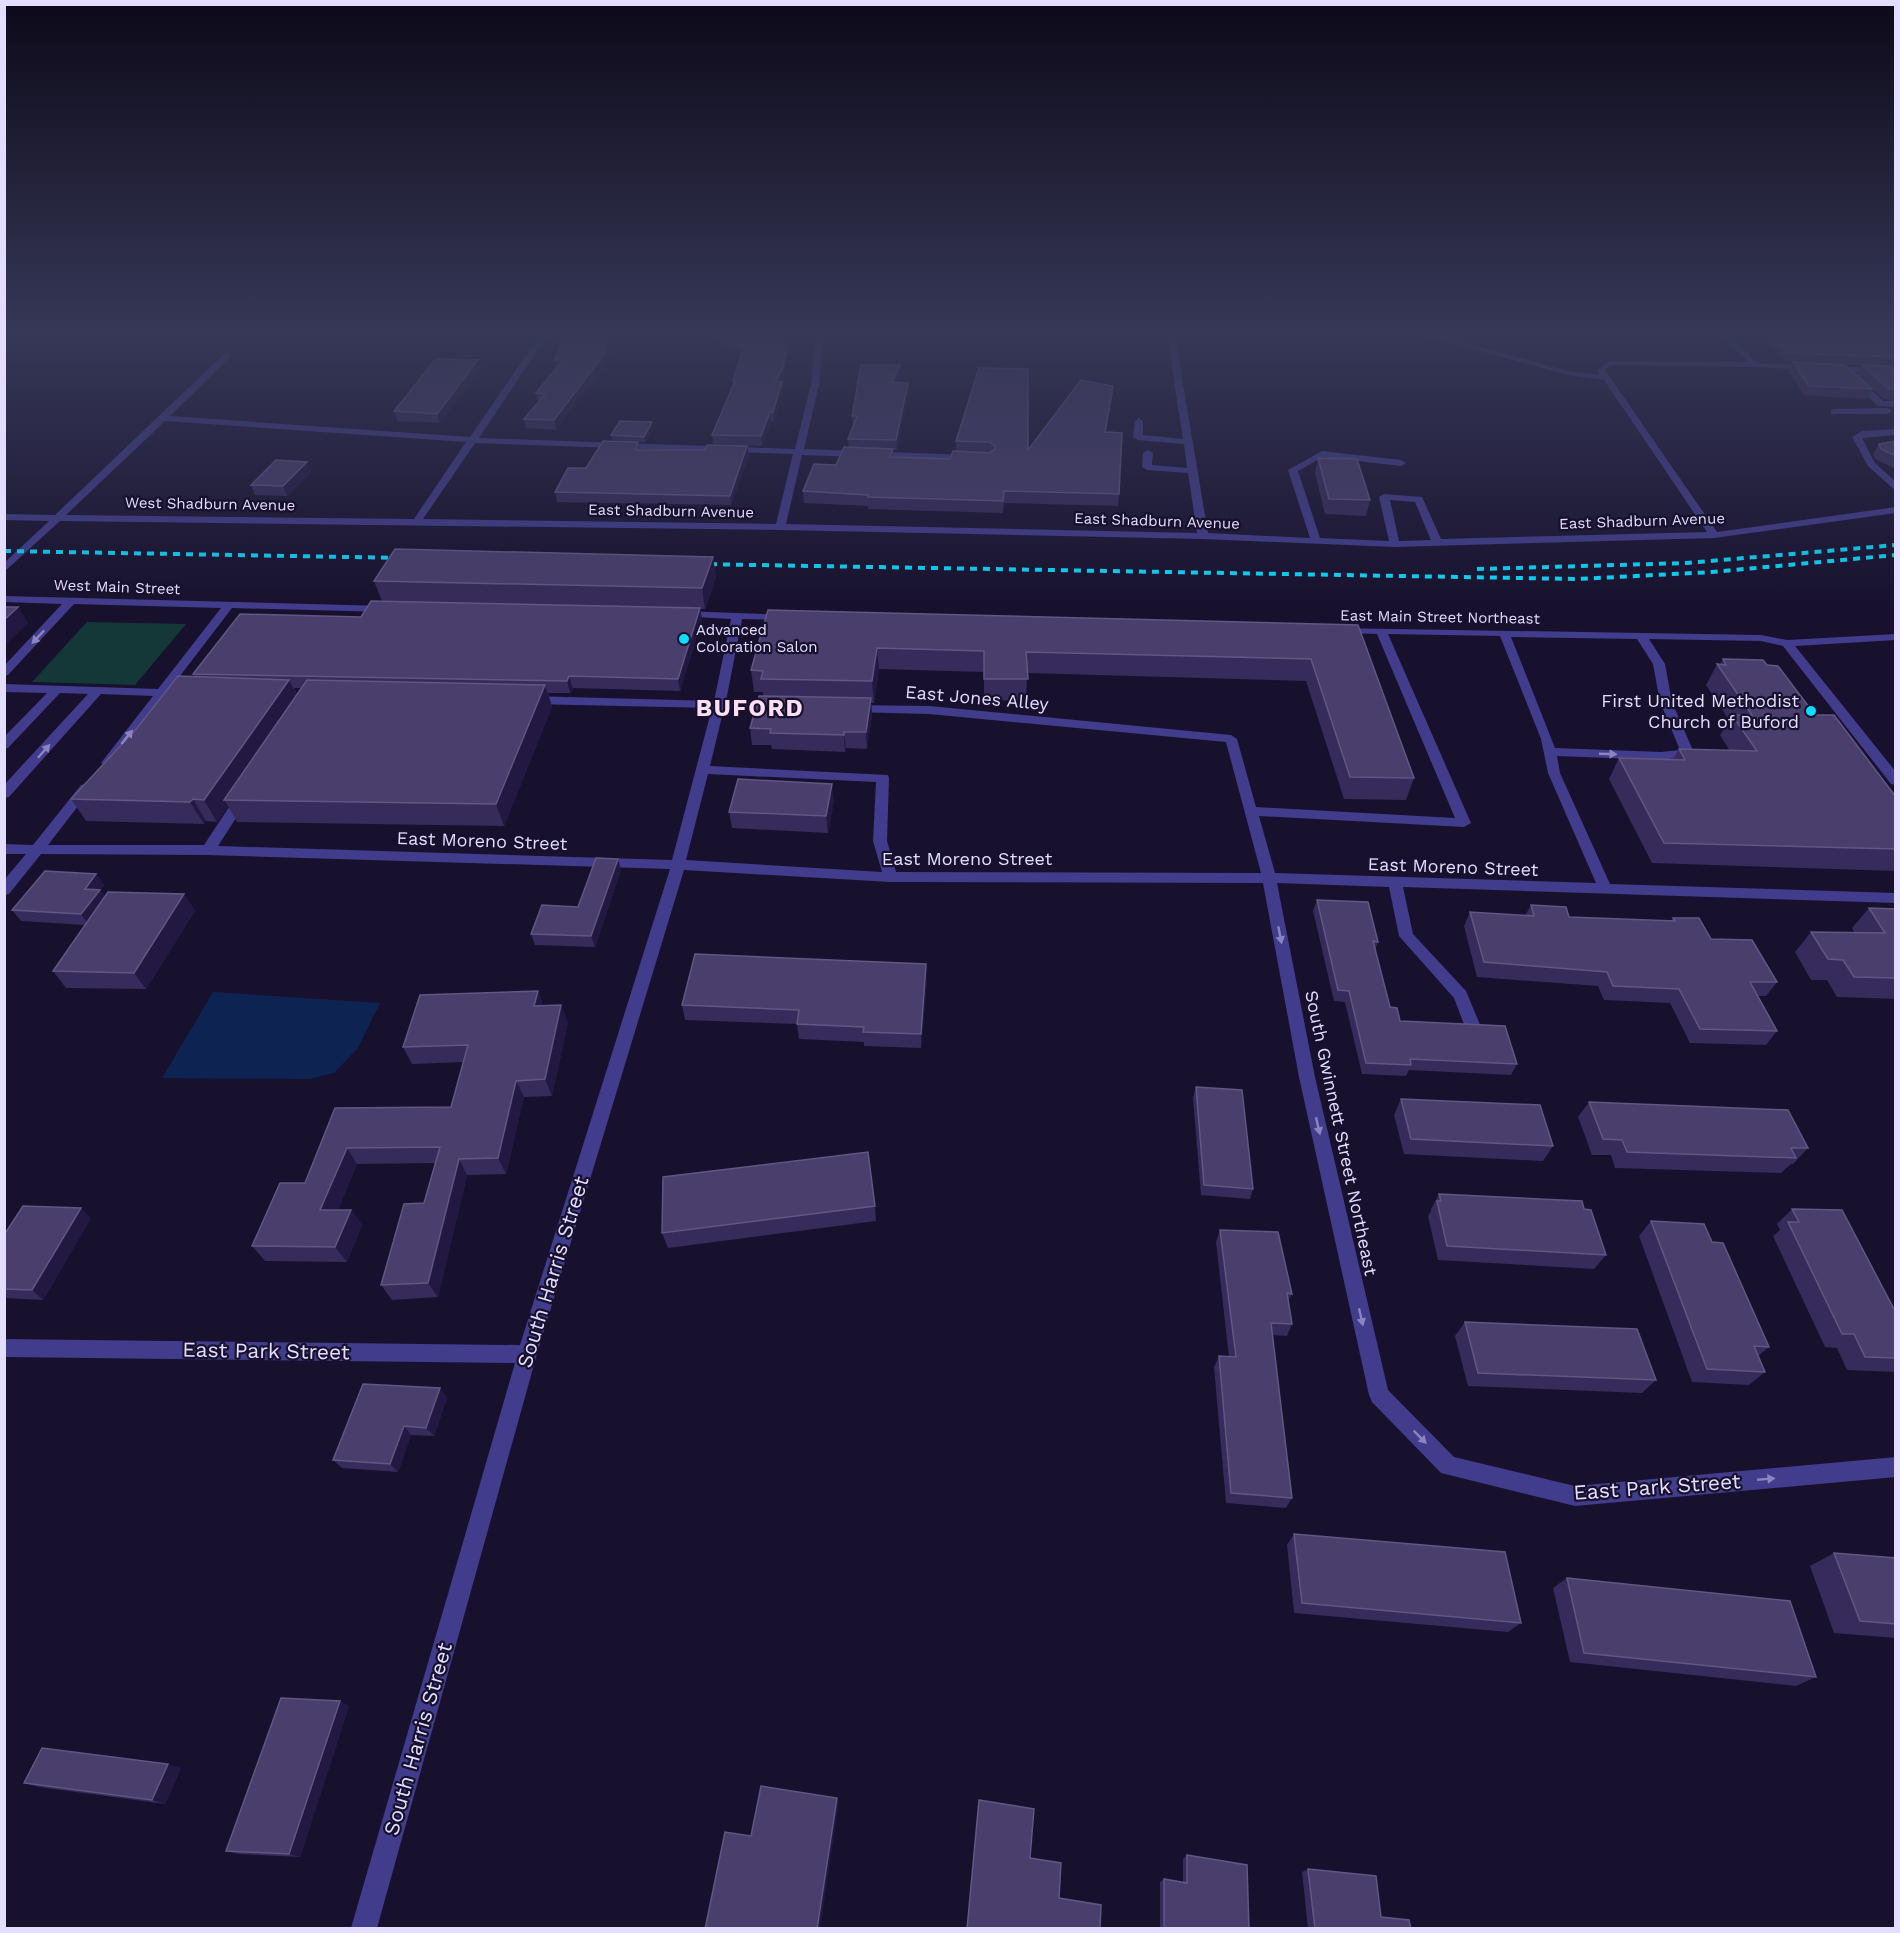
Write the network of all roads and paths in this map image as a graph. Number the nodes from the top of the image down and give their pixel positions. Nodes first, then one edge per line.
1 (156, 426) edge
2 (280, 426) edge
3 (481, 426) edge
4 (804, 426) edge
5 (1139, 426) edge
6 (1185, 426) edge
7 (1640, 426) edge
8 (1896, 432) edge
9 (472, 440) junction
10 (1188, 442) junction
11 (797, 452) junction
12 (1148, 453) dead end
13 (979, 459) edge
14 (1401, 463) dead end
15 (1193, 471) junction
16 (1896, 488) edge
17 (1896, 510) edge
18 (4, 517) edge
19 (59, 517) junction
20 (416, 523) junction
21 (780, 527) junction
22 (1714, 535) junction
23 (1203, 536) junction
24 (1316, 541) junction
25 (1437, 543) junction
26 (1395, 544) junction
27 (4, 569) edge
28 (4, 599) edge
29 (71, 601) junction
30 (228, 606) junction
31 (395, 609) edge
32 (671, 614) edge
33 (737, 615) junction
34 (801, 617) edge
35 (1323, 629) edge
36 (1381, 630) junction
37 (1504, 633) junction
38 (1641, 636) junction
39 (1896, 637) edge
40 (1787, 642) junction
41 (4, 673) edge
42 (4, 688) edge
43 (56, 690) junction
44 (97, 691) junction
45 (163, 693) junction
46 (197, 693) edge
47 (512, 700) edge
48 (719, 704) junction
49 (793, 706) edge
50 (838, 708) edge
51 (1231, 739) joint
52 (4, 745) edge
53 (1550, 752) junction
54 (702, 770) junction
55 (1896, 781) edge
56 (251, 784) edge
57 (4, 794) edge
58 (1250, 811) junction
59 (4, 849) edge
60 (38, 849) junction
61 (208, 850) junction
62 (678, 865) junction
63 (890, 877) junction
64 (1269, 878) junction
65 (1395, 884) junction
66 (1606, 890) junction
67 (4, 891) edge
68 (1896, 898) edge
69 (1473, 1027) edge
70 (4, 1348) edge
71 (527, 1354) junction
72 (1379, 1395) joint
73 (1896, 1467) edge
74 (364, 1929) edge

1 - 19 street
2 - 9 street
3 - 9 street
4 - 11 street
5 - 10 street
6 - 10 street
7 - 22 street
8 - 16 street
9 - 11 street
9 - 20 street
10 - 15 street
11 - 13 street
11 - 21 street
12 - 15 street
14 - 24 street
15 - 23 street
17 - 22 street, East Shadburn Avenue
18 - 19 street, West Shadburn Avenue
19 - 20 street, West Shadburn Avenue
19 - 27 street
20 - 21 street, East Shadburn Avenue
21 - 23 street, East Shadburn Avenue
22 - 25 street, East Shadburn Avenue
23 - 24 street, East Shadburn Avenue
24 - 26 street, East Shadburn Avenue
25 - 26 street, East Shadburn Avenue
25 - 26 street
28 - 29 street, West Main Street
29 - 30 street, West Main Street
29 -> 41 street
30 - 31 street
30 - 45 street
32 - 33 street
33 - 34 street
33 - 48 street, South Harris Street
35 - 36 street, East Main Street Northeast
36 - 37 street, East Main Street Northeast
36 - 58 street
37 - 38 street, East Main Street Northeast
37 - 53 street
38 - 40 street, East Main Street Northeast
53 -> 38 street
39 - 40 street, East Main Street Northeast
40 - 55 street
42 - 43 street
43 - 44 street
43 - 52 street
44 - 45 street
57 -> 44 street
45 - 46 street
60 -> 45 street
47 - 48 street
48 - 49 street
48 - 54 street, South Harris Street
50 - 51 street, East Jones Alley
51 - 58 street, South Gwinnett Street Northeast
53 - 66 street
54 - 62 street, South Harris Street
54 - 63 street
56 - 61 street
58 - 64 street, South Gwinnett Street Northeast
59 - 60 street, East Moreno Street
60 - 61 street, East Moreno Street
60 - 67 street
61 - 62 street, East Moreno Street
62 - 63 street, East Moreno Street
62 - 71 street, South Harris Street
63 - 64 street, East Moreno Street
64 - 65 street, East Moreno Street
64 -> 72 street, South Gwinnett Street Northeast
65 - 66 street, East Moreno Street
65 - 69 street
66 - 68 street, East Moreno Street
70 - 71 street, East Park Street
71 - 74 street, South Harris Street
72 -> 73 street, East Park Street

